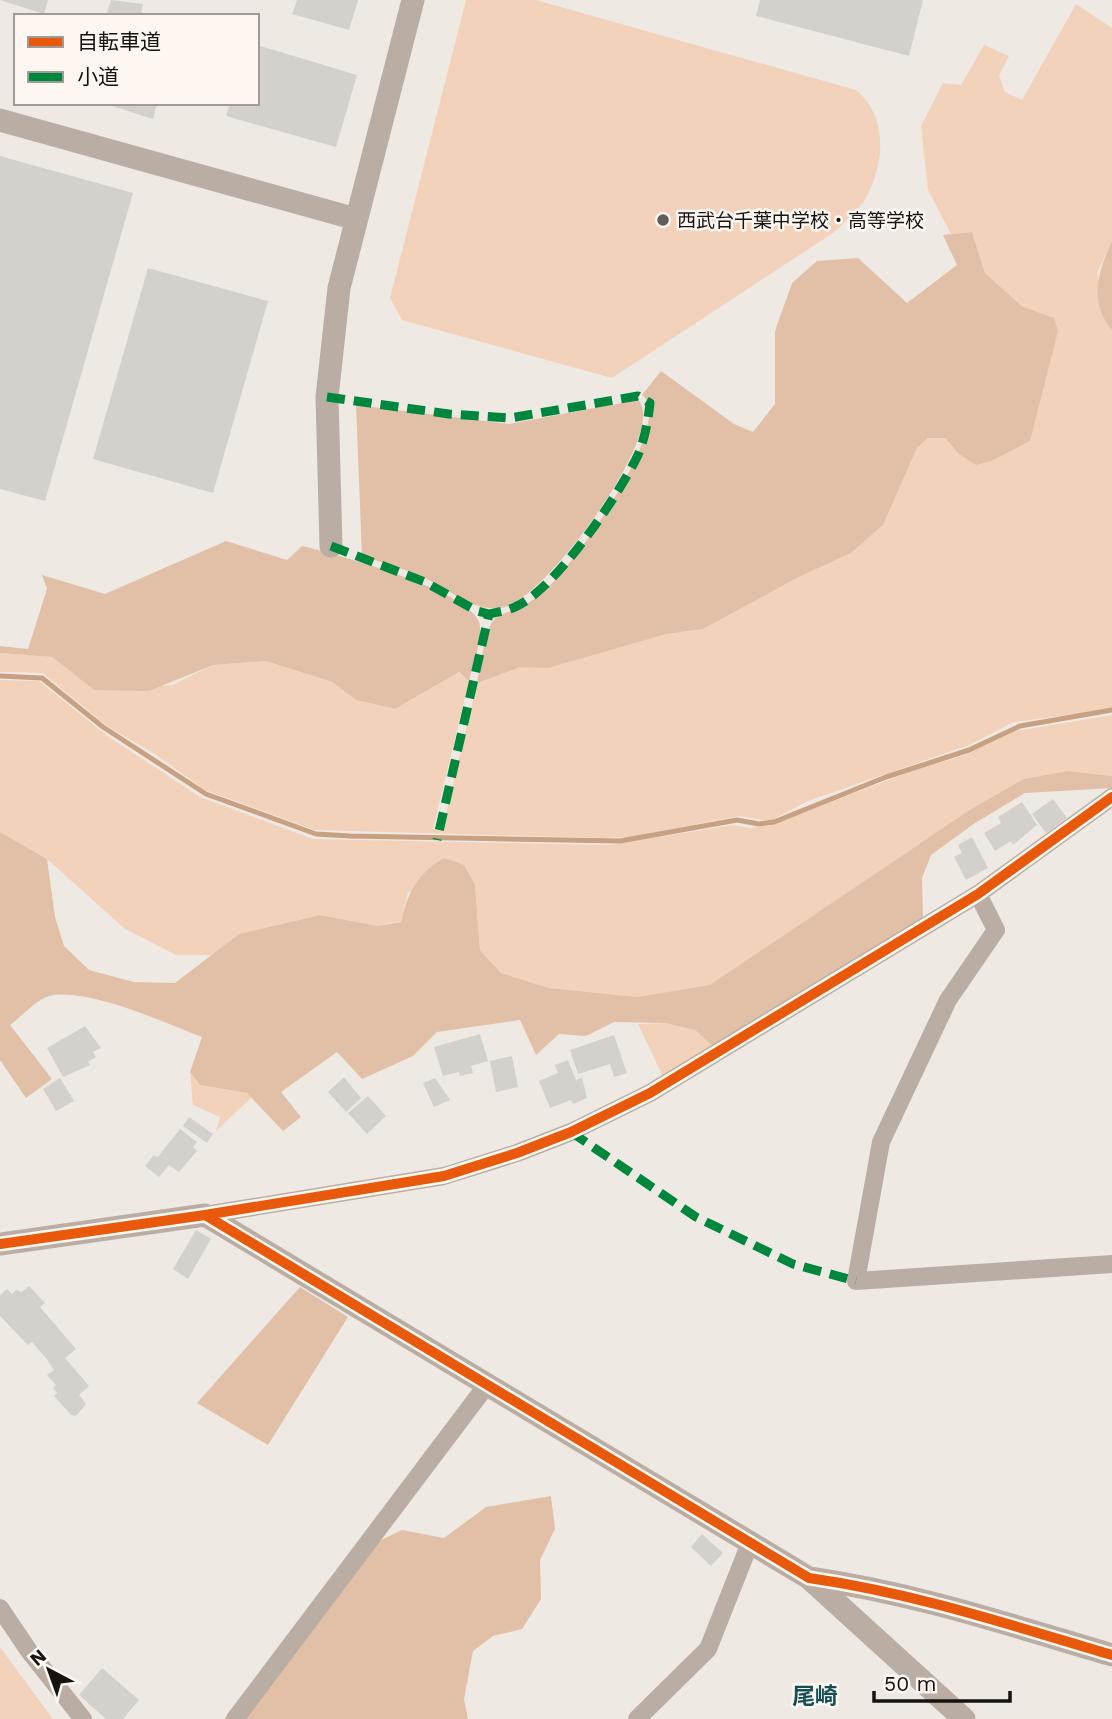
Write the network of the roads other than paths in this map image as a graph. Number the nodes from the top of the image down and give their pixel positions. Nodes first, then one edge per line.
1 (413, 0) edge
2 (0, 120) edge
3 (356, 219) junction
4 (331, 546) dead end
5 (1112, 797) edge
6 (978, 894) junction
7 (205, 1215) junction
8 (0, 1244) edge
9 (1112, 1264) edge
10 (486, 1386) junction
11 (750, 1543) junction
12 (809, 1578) junction
13 (0, 1608) edge
14 (1112, 1655) edge
15 (83, 1719) edge
16 (235, 1719) edge
17 (637, 1719) edge
18 (964, 1719) edge

1 - 3 street
2 - 3 street
3 - 4 street
5 - 6 street
6 - 7 street
6 - 9 street
7 - 8 street
7 - 10 street
10 - 11 street
10 - 16 street
11 - 12 street
11 - 17 street
12 - 14 street
12 - 18 street
13 - 15 street

